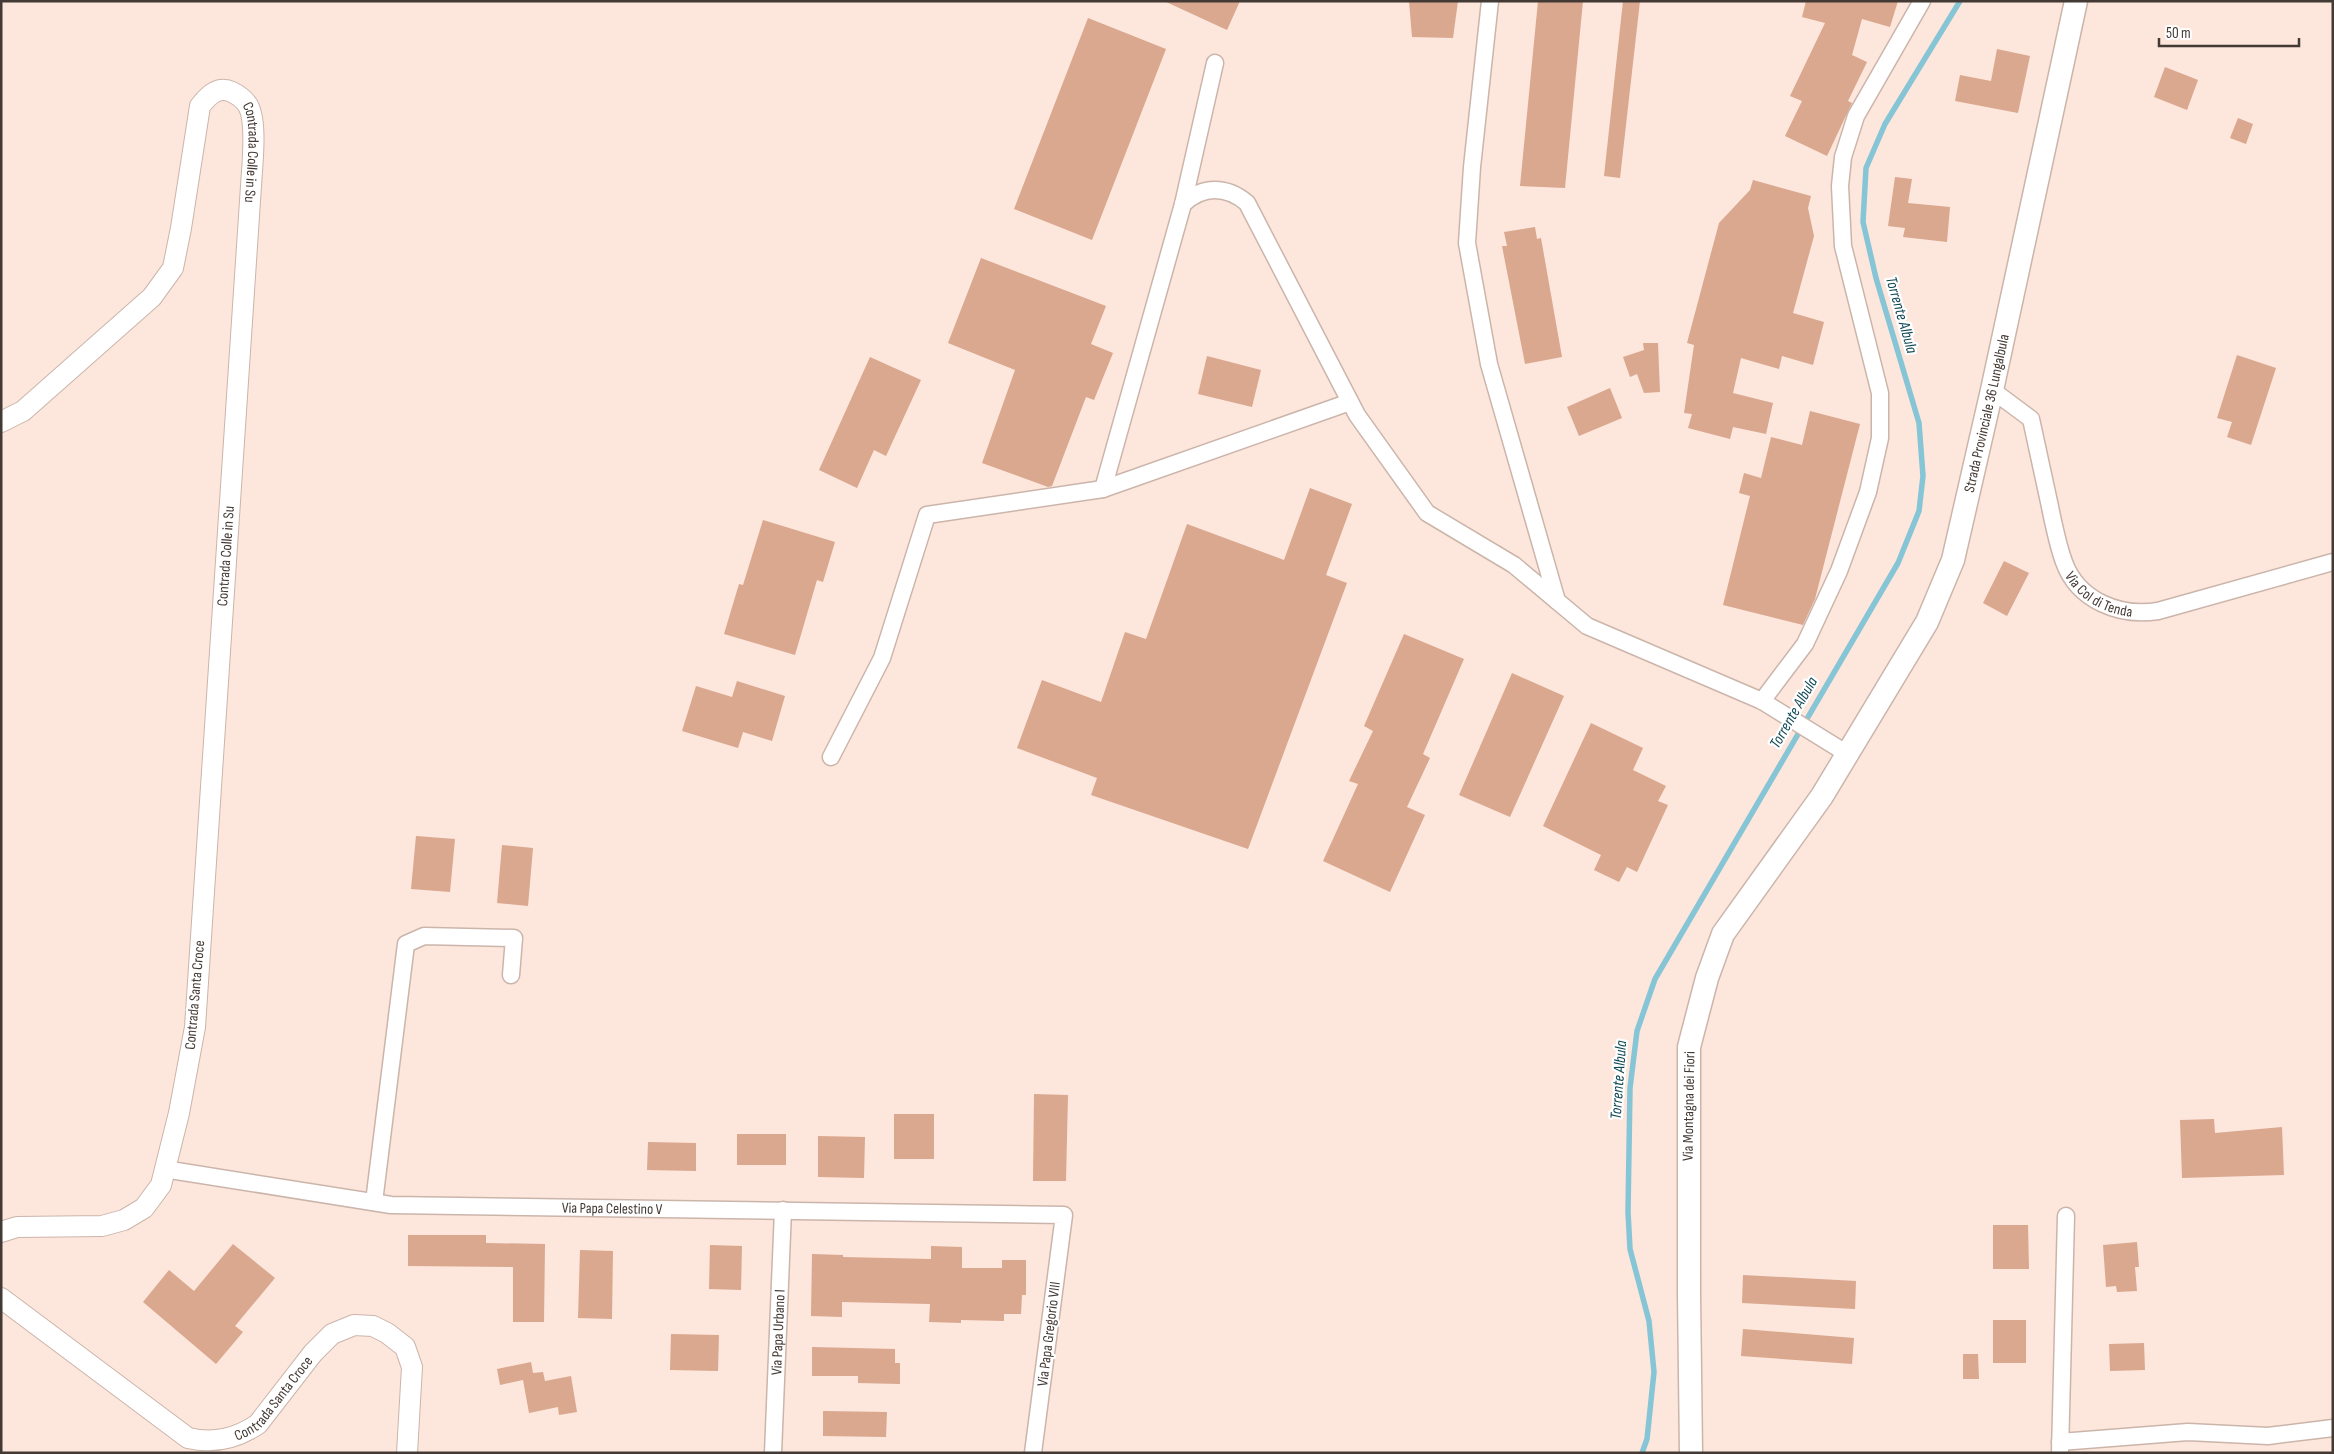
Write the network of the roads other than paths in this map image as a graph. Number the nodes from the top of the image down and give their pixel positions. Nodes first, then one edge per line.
1 (1490, 1) edge
2 (1922, 1) edge
3 (2076, 1) edge
4 (1215, 63) dead end
5 (1183, 204) junction
6 (1992, 390) junction
7 (1350, 402) junction
8 (1, 422) edge
9 (1103, 489) junction
10 (2333, 562) edge
11 (1558, 603) junction
12 (219, 656) joint
13 (1762, 701) junction
14 (1837, 748) junction
15 (831, 757) dead end
16 (1822, 796) joint
17 (511, 975) dead end
18 (164, 1169) junction
19 (374, 1202) junction
20 (783, 1210) junction
21 (1064, 1215) joint
22 (2066, 1216) dead end
23 (1, 1232) edge
24 (1, 1298) edge
25 (2333, 1428) edge
26 (2060, 1448) edge
27 (407, 1453) edge
28 (773, 1453) edge
29 (1034, 1453) edge
30 (1691, 1453) edge

1 - 11 street
2 - 13 street
3 - 6 main road, Strada Provinciale 36 Lungalbula
4 - 5 street
5 - 7 street
5 - 9 street
6 - 10 street, Via Col di Tenda
6 - 14 main road, Strada Provinciale 36 Lungalbula
7 - 9 street
7 - 11 street
8 - 12 street, Contrada Colle in Su
9 - 15 street
11 - 13 street
12 - 18 street, Contrada Santa Croce
13 - 14 street
14 - 16 main road, Strada Provinciale 36 Lungalbula
16 - 30 main road, Via Montagna dei Fiori
17 - 19 street
18 - 19 street, Via Papa Celestino V
18 - 23 street, Contrada Santa Croce
19 - 20 street, Via Papa Celestino V
20 - 21 street, Via Papa Celestino V
20 - 28 street, Via Papa Urbano I
21 - 29 street, Via Papa Gregorio VIII
22 - 26 street
24 - 27 street, Contrada Santa Croce
25 - 26 street

